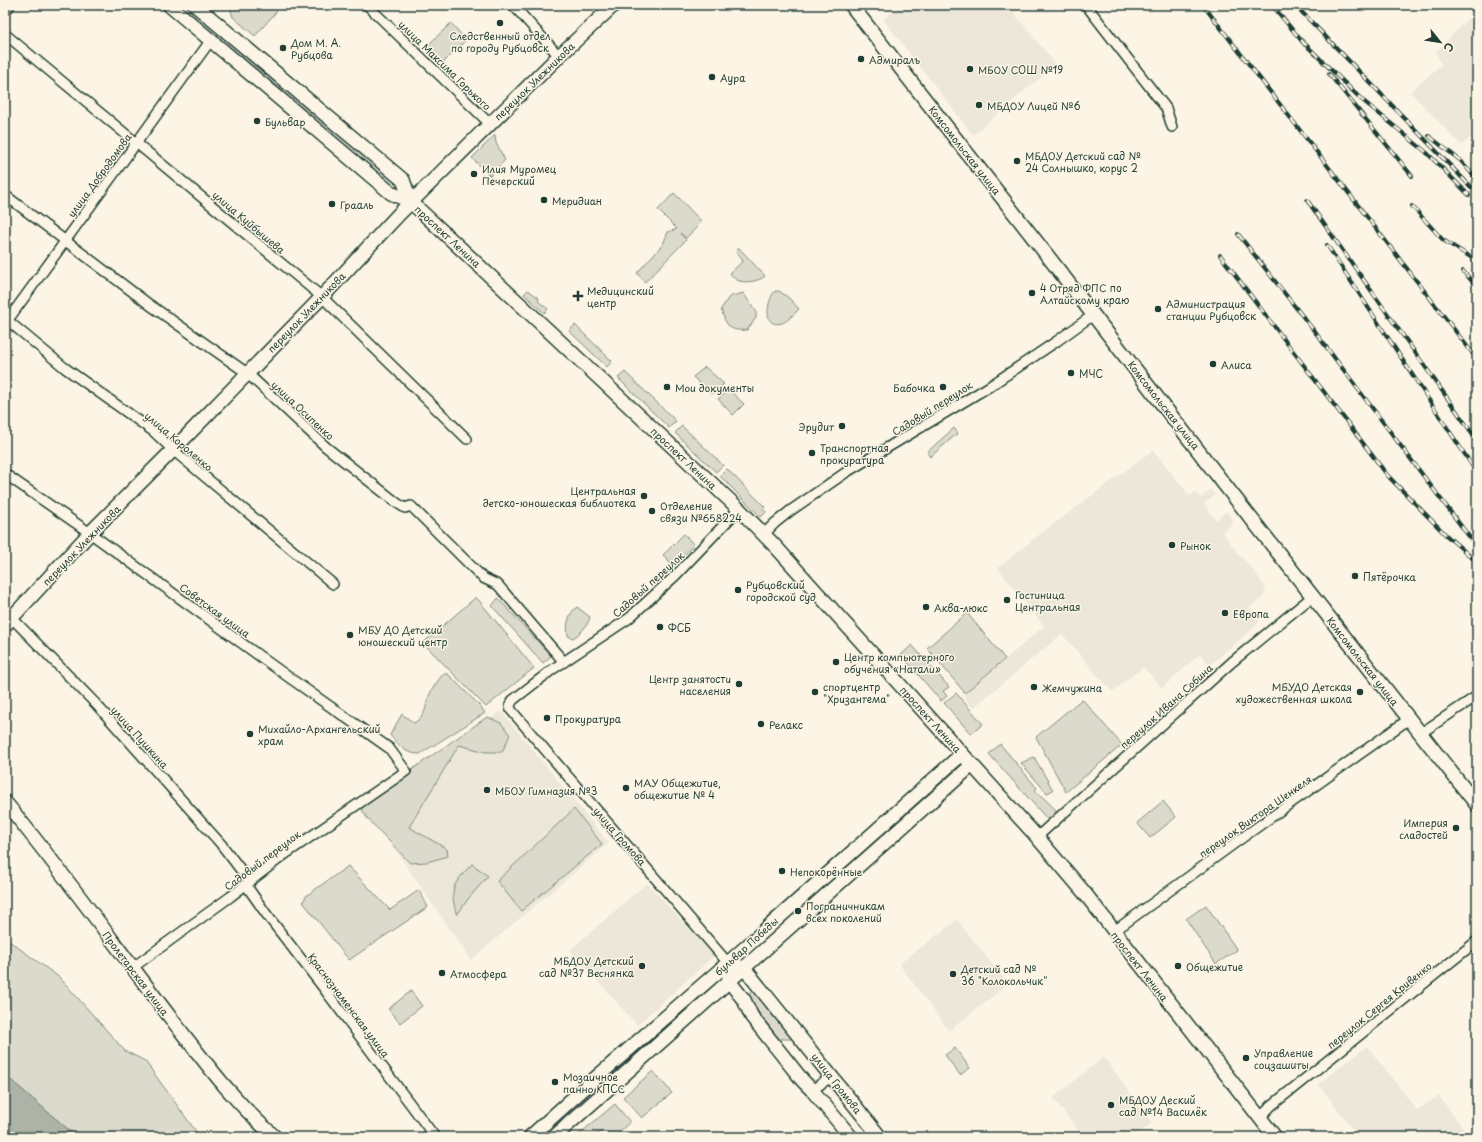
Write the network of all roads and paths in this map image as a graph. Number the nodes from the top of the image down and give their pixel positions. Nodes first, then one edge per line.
1 (10, 5) edge
2 (169, 5) edge
3 (195, 5) edge
4 (367, 5) edge
5 (513, 5) edge
6 (614, 5) edge
7 (851, 5) edge
8 (1086, 5) edge
9 (5, 12) edge
10 (5, 34) edge
11 (211, 40) junction
12 (560, 56) junction
13 (490, 124) junction
14 (1172, 127) dead end
15 (137, 142) junction
16 (404, 182) junction
17 (5, 195) edge
18 (394, 195) junction
19 (411, 202) junction
20 (65, 240) junction
21 (322, 296) junction
22 (1093, 315) junction
23 (6, 322) edge
24 (247, 373) junction
25 (467, 439) dead end
26 (173, 450) junction
27 (5, 474) edge
28 (739, 510) junction
29 (90, 533) junction
30 (764, 534) junction
31 (333, 584) dead end
32 (1313, 596) junction
33 (7, 619) edge
34 (564, 662) junction
35 (1477, 696) edge
36 (511, 710) joint
37 (1410, 719) junction
38 (1421, 733) junction
39 (962, 754) junction
40 (972, 765) junction
41 (406, 771) joint
42 (5, 802) edge
43 (1477, 805) edge
44 (1037, 837) junction
45 (248, 883) junction
46 (1113, 932) junction
47 (1477, 941) edge
48 (728, 963) junction
49 (132, 968) junction
50 (744, 968) junction
51 (729, 981) junction
52 (596, 1077) junction
53 (831, 1077) junction
54 (606, 1089) junction
55 (812, 1090) junction
56 (1260, 1118) junction
57 (547, 1121) junction
58 (556, 1135) edge
59 (275, 1137) edge
60 (435, 1137) edge
61 (530, 1137) edge
62 (851, 1137) edge
63 (880, 1137) edge
64 (1275, 1137) edge

1 - 9 street
2 - 11 main road, проспект Ленина
3 - 16 main road, проспект Ленина
4 - 13 street, улица Максима Горького
5 - 12 street
6 - 12 main road, переулок Улежникова
7 - 22 main road, Комсомольская улица
8 - 14 street
10 - 15 street, улица Куйбышева
11 - 15 street, улица Добродомова
11 - 18 main road, проспект Ленина
12 - 13 main road, переулок Улежникова
13 - 19 main road, переулок Улежникова
15 - 20 street, улица Добродомова
15 - 21 street, улица Куйбышева
16 - 18 street
16 - 19 main road, проспект Ленина
17 - 20 street, улица Осипенко
18 - 19 main road, проспект Ленина
19 - 21 main road, переулок Улежникова
19 - 28 main road, проспект Ленина
20 - 23 street, улица Добродомова
20 - 24 street, улица Осипенко
21 - 24 main road, переулок Улежникова
21 - 25 street, улица Куйбышева
22 - 30 street, Садовый переулок
22 - 32 main road, Комсомольская улица
23 - 26 street, улица Короленко
24 - 26 main road, переулок Улежникова
24 - 34 street, улица Осипенко
26 - 29 main road, переулок Улежникова
26 - 31 street, улица Короленко
27 - 29 street, Советская улица
28 - 30 main road, проспект Ленина
28 - 34 street, Садовый переулок
29 - 33 main road, переулок Улежникова
29 - 41 street, Советская улица
30 - 39 main road, проспект Ленина
32 - 37 main road, Комсомольская улица
32 - 44 street, переулок Ивана Собина
33 - 45 street, улица Пушкина
34 - 36 street, Садовый переулок
35 - 38 street
36 - 48 street, улица Громова
37 - 38 main road, Комсомольская улица
37 - 46 street, переулок Виктора Шенкеля
38 - 43 main road, Комсомольская улица
39 - 40 main road, проспект Ленина
39 - 48 main road, бульвар Победы
40 - 44 main road, проспект Ленина
40 - 50 main road, бульвар Победы
41 - 45 street, Садовый переулок
42 - 49 main road, Пролетарская улица
44 - 46 main road, проспект Ленина
45 - 49 street, Садовый переулок
45 - 60 street, Краснознаменская улица
46 - 56 main road, проспект Ленина
47 - 56 street, переулок Сергея Кривенко
48 - 50 main road
48 - 51 main road
48 - 52 main road, бульвар Победы
49 - 59 main road, Пролетарская улица
50 - 51 main road, бульвар Победы
50 - 53 main road, улица Громова
51 - 54 main road, бульвар Победы
51 - 55 main road
52 - 54 main road
52 - 57 main road, бульвар Победы
53 - 55 street
53 - 63 main road, улица Громова
54 - 58 main road, бульвар Победы
55 - 62 main road
56 - 64 main road, проспект Ленина
57 - 58 main road
57 - 61 main road, бульвар Победы

